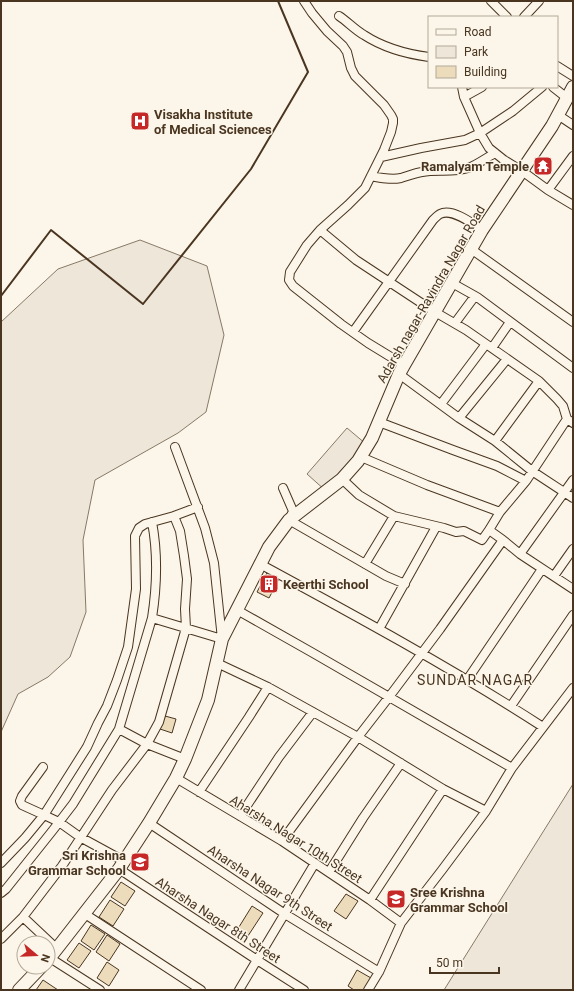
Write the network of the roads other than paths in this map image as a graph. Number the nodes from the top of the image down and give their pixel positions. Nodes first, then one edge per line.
1 (304, 1) edge
2 (491, 1) edge
3 (539, 1) edge
4 (339, 16) dead end
5 (506, 16) edge
6 (525, 16) edge
7 (428, 57) edge
8 (558, 67) edge
9 (573, 76) edge
10 (573, 87) edge
11 (462, 88) edge
12 (480, 88) edge
13 (541, 88) edge
14 (554, 88) edge
15 (464, 97) junction
16 (567, 98) junction
17 (558, 114) junction
18 (573, 125) edge
19 (480, 133) junction
20 (495, 153) junction
21 (573, 156) edge
22 (380, 157) junction
23 (522, 171) junction
24 (371, 176) junction
25 (548, 190) junction
26 (572, 204) edge
27 (320, 230) junction
28 (482, 230) junction
29 (471, 249) junction
30 (388, 282) junction
31 (452, 283) junction
32 (475, 296) junction
33 (435, 312) junction
34 (510, 322) junction
35 (573, 322) edge
36 (455, 323) junction
37 (353, 332) junction
38 (489, 346) junction
39 (507, 359) junction
40 (573, 368) edge
41 (402, 369) junction
42 (539, 382) junction
43 (441, 404) junction
44 (459, 418) junction
45 (570, 421) edge
46 (379, 422) junction
47 (495, 441) junction
48 (175, 447) dead end
49 (361, 457) junction
50 (532, 471) junction
51 (342, 479) junction
52 (573, 480) edge
53 (526, 481) junction
54 (283, 488) dead end
55 (564, 493) junction
56 (573, 498) edge
57 (198, 507) junction
58 (500, 512) junction
59 (174, 516) junction
60 (394, 516) junction
61 (289, 520) junction
62 (152, 522) junction
63 (436, 527) junction
64 (489, 530) junction
65 (503, 540) junction
66 (573, 549) edge
67 (520, 554) junction
68 (260, 564) junction
69 (365, 564) junction
70 (542, 569) junction
71 (554, 576) junction
72 (404, 584) junction
73 (573, 589) edge
74 (237, 610) junction
75 (573, 615) edge
76 (152, 618) junction
77 (186, 628) junction
78 (379, 629) junction
79 (222, 640) junction
80 (421, 654) junction
81 (217, 663) junction
82 (467, 680) junction
83 (268, 687) junction
84 (573, 688) edge
85 (389, 697) junction
86 (511, 706) junction
87 (313, 712) junction
88 (543, 727) junction
89 (119, 729) junction
90 (358, 737) junction
91 (147, 744) junction
92 (184, 759) junction
93 (401, 763) junction
94 (43, 767) dead end
95 (512, 768) junction
96 (176, 778) junction
97 (443, 789) junction
98 (199, 792) junction
99 (486, 810) junction
100 (44, 815) junction
101 (240, 816) junction
102 (59, 822) junction
103 (149, 823) junction
104 (80, 837) junction
105 (282, 841) junction
106 (1, 863) edge
107 (315, 863) junction
108 (122, 865) junction
109 (329, 872) junction
110 (1, 893) edge
111 (370, 900) junction
112 (85, 914) junction
113 (285, 914) junction
114 (23, 917) junction
115 (401, 924) junction
116 (37, 935) edge
117 (1, 939) edge
118 (56, 950) edge
119 (56, 958) edge
120 (256, 960) junction
121 (380, 972) junction
122 (33, 975) edge
123 (19, 990) edge
124 (100, 990) edge
125 (201, 990) edge
126 (238, 990) edge
127 (304, 990) edge
128 (368, 990) edge

1 - 22 street
2 - 5 street
3 - 6 street
4 - 7 street
8 - 9 street
10 - 16 street, Adarsh nagar-Ravindra Nagar Road
11 - 15 street
12 - 15 street
13 - 19 street
14 - 16 street
15 - 19 street
16 - 17 street, Adarsh nagar-Ravindra Nagar Road
17 - 18 street
17 - 23 street, Adarsh nagar-Ravindra Nagar Road
19 - 20 street
19 - 22 street
20 - 23 street
20 - 24 street
21 - 25 street
22 - 24 street
23 - 25 street
23 - 28 street, Adarsh nagar-Ravindra Nagar Road
24 - 27 street
25 - 26 street
27 - 30 street
27 - 37 street
28 - 29 street, Adarsh nagar-Ravindra Nagar Road
28 - 30 street
29 - 31 street, Adarsh nagar-Ravindra Nagar Road
29 - 35 street
30 - 33 street
30 - 37 street
31 - 32 street
31 - 33 street, Adarsh nagar-Ravindra Nagar Road
32 - 34 street
32 - 36 street
33 - 36 street
33 - 41 street, Adarsh nagar-Ravindra Nagar Road
34 - 38 street
34 - 40 street
36 - 38 street
37 - 41 street
38 - 39 street
38 - 43 street
39 - 42 street
39 - 44 street
41 - 43 street
41 - 46 street, Adarsh nagar-Ravindra Nagar Road
42 - 45 street
42 - 47 street
43 - 44 street
44 - 47 street
45 - 50 street
46 - 49 street, Adarsh nagar-Ravindra Nagar Road
46 - 53 street
47 - 50 street
48 - 57 street
49 - 51 street, Adarsh nagar-Ravindra Nagar Road
49 - 58 street
50 - 53 street
50 - 55 street
51 - 60 street
51 - 61 street, Adarsh nagar-Ravindra Nagar Road
52 - 55 street
53 - 58 street
54 - 61 street
55 - 56 street
55 - 67 street
57 - 59 street
57 - 79 street
58 - 64 street
59 - 62 street
59 - 77 street
60 - 63 street
60 - 69 street
61 - 68 street, Adarsh nagar-Ravindra Nagar Road
61 - 69 street
62 - 76 street
62 - 100 street
63 - 64 street
63 - 72 street
64 - 65 street
65 - 67 street
65 - 80 street
66 - 71 street
67 - 70 street
68 - 74 street, Adarsh nagar-Ravindra Nagar Road
68 - 78 street
69 - 72 street
70 - 71 street
70 - 82 street
71 - 73 street
72 - 78 street
74 - 79 street, Adarsh nagar-Ravindra Nagar Road
74 - 85 street
75 - 86 street
76 - 77 street
76 - 89 street
77 - 79 street
77 - 91 street
78 - 80 street
79 - 81 street, Adarsh nagar-Ravindra Nagar Road
80 - 82 street
80 - 85 street
81 - 83 street
81 - 92 street, Adarsh nagar-Ravindra Nagar Road
82 - 86 street
83 - 87 street
83 - 98 street
84 - 88 street
85 - 90 street
85 - 95 street
86 - 88 street
87 - 90 street
87 - 101 street
88 - 95 street
89 - 91 street
89 - 102 street
90 - 93 street
90 - 105 street
91 - 92 street
91 - 104 street
92 - 96 street, Adarsh nagar-Ravindra Nagar Road
93 - 97 street
93 - 109 street
94 - 100 street, Aharsha Nagar 8th Street
95 - 99 street
96 - 98 street, Aharsha Nagar 10th Street
96 - 103 street, Adarsh nagar-Ravindra Nagar Road
97 - 99 street
97 - 111 street
98 - 101 street, Aharsha Nagar 10th Street
99 - 115 street
100 - 102 street, Aharsha Nagar 8th Street
100 - 106 street
101 - 105 street, Aharsha Nagar 10th Street
102 - 104 street, Aharsha Nagar 8th Street
102 - 110 street
103 - 108 street, Adarsh nagar-Ravindra Nagar Road
103 - 113 street, Aharsha Nagar 9th Street
104 - 108 street, Aharsha Nagar 8th Street
104 - 114 street
105 - 107 street, Aharsha Nagar 10th Street
107 - 109 street, Aharsha Nagar 10th Street
107 - 113 street
108 - 112 street, Adarsh nagar-Ravindra Nagar Road
108 - 120 street, Aharsha Nagar 8th Street
109 - 111 street, Aharsha Nagar 10th Street
111 - 115 street, Aharsha Nagar 10th Street
112 - 118 street, Adarsh nagar-Ravindra Nagar Road
112 - 125 street
113 - 120 street
113 - 121 street, Aharsha Nagar 9th Street
114 - 116 street
114 - 117 street
115 - 121 street
119 - 124 street
120 - 126 street
120 - 127 street, Aharsha Nagar 8th Street
121 - 128 street
122 - 123 street

